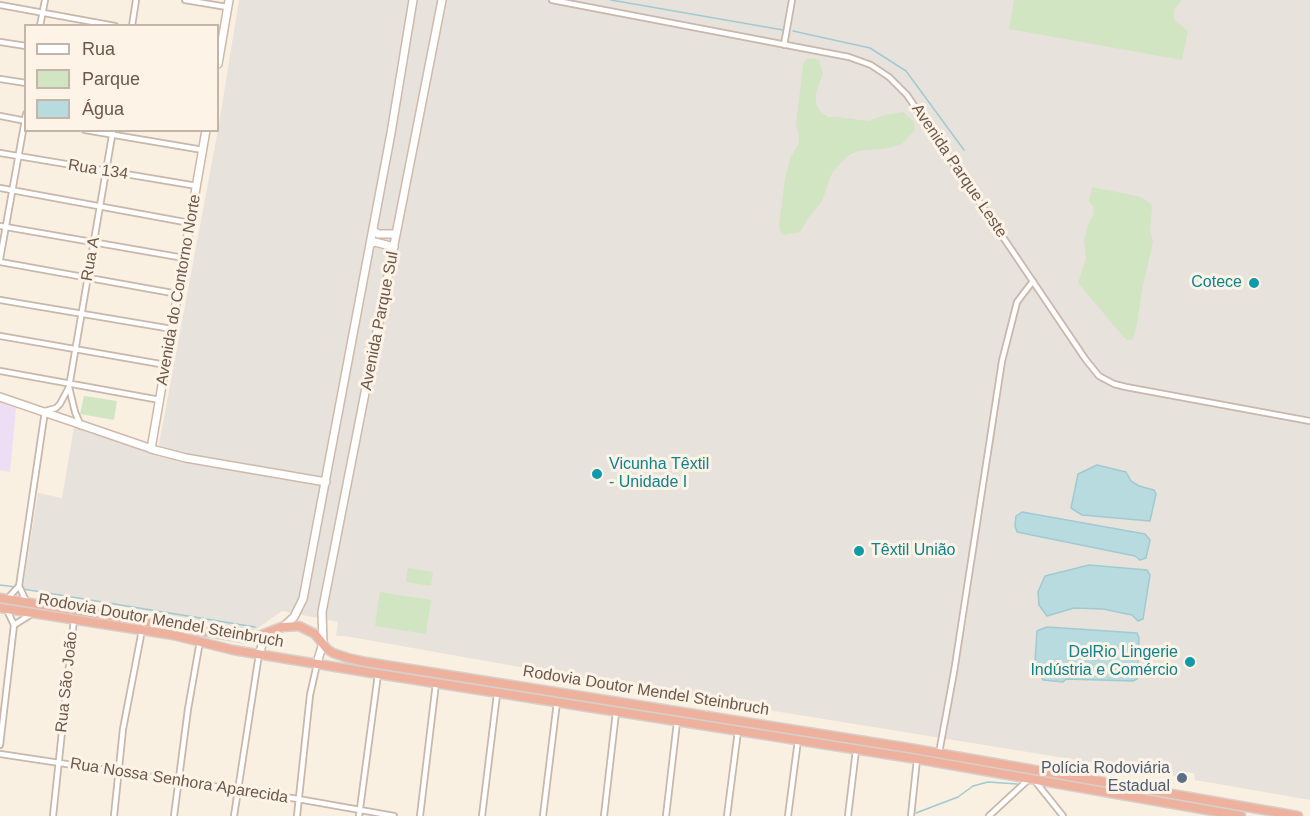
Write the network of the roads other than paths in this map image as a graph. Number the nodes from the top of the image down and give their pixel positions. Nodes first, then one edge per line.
1 (45, 0) edge
2 (136, 0) edge
3 (185, 0) edge
4 (413, 0) edge
5 (442, 0) edge
6 (552, 0) edge
7 (792, 0) edge
8 (228, 4) edge
9 (0, 5) edge
10 (43, 12) junction
11 (40, 24) edge
12 (105, 24) edge
13 (132, 24) edge
14 (0, 42) edge
15 (219, 43) edge
16 (784, 45) junction
17 (24, 46) edge
18 (0, 79) edge
19 (24, 83) edge
20 (0, 116) edge
21 (24, 121) edge
22 (24, 126) edge
23 (206, 132) edge
24 (113, 133) edge
25 (202, 150) junction
26 (0, 153) edge
27 (18, 157) junction
28 (107, 171) junction
29 (197, 186) junction
30 (0, 188) edge
31 (11, 190) junction
32 (101, 206) junction
33 (190, 223) junction
34 (3, 227) edge
35 (373, 230) junction
36 (396, 234) junction
37 (94, 242) junction
38 (370, 244) junction
39 (394, 247) junction
40 (184, 258) junction
41 (0, 261) edge
42 (88, 278) junction
43 (1033, 280) junction
44 (178, 294) junction
45 (0, 300) edge
46 (82, 313) junction
47 (172, 329) junction
48 (0, 336) edge
49 (75, 349) junction
50 (166, 365) junction
51 (0, 371) edge
52 (70, 385) junction
53 (0, 397) edge
54 (160, 400) junction
55 (45, 411) junction
56 (1310, 421) edge
57 (81, 426) junction
58 (151, 449) junction
59 (326, 483) junction
60 (19, 586) junction
61 (27, 603) junction
62 (3, 604) edge
63 (33, 613) junction
64 (74, 620) junction
65 (15, 625) junction
66 (282, 627) junction
67 (142, 630) junction
68 (200, 641) junction
69 (323, 643) junction
70 (259, 654) junction
71 (317, 663) junction
72 (378, 674) junction
73 (436, 683) junction
74 (497, 693) junction
75 (556, 702) junction
76 (616, 712) junction
77 (677, 722) junction
78 (738, 731) junction
79 (798, 740) junction
80 (0, 745) edge
81 (857, 749) junction
82 (939, 753) junction
83 (0, 754) edge
84 (917, 759) junction
85 (59, 762) junction
86 (119, 772) junction
87 (1032, 780) junction
88 (178, 781) junction
89 (237, 789) junction
90 (298, 799) junction
91 (359, 813) edge
92 (53, 816) edge
93 (114, 816) edge
94 (174, 816) edge
95 (234, 816) edge
96 (297, 816) edge
97 (393, 816) edge
98 (420, 816) edge
99 (482, 816) edge
100 (543, 816) edge
101 (604, 816) edge
102 (666, 816) edge
103 (727, 816) edge
104 (788, 816) edge
105 (848, 816) edge
106 (911, 816) edge
107 (990, 816) edge
108 (1063, 816) edge
109 (1235, 816) edge
110 (1298, 816) edge

1 - 10 street
2 - 13 street
3 - 8 street
4 - 35 street, Avenida Parque Sul
5 - 36 street, Avenida Parque Sul
6 - 16 street, Avenida Parque Leste
7 - 16 street
8 - 15 street
9 - 10 street
10 - 11 street
10 - 12 street
14 - 17 street
16 - 43 street, Avenida Parque Leste
18 - 19 street
20 - 21 street
22 - 27 street
23 - 25 street, Avenida do Contorno Norte
24 - 25 street
24 - 28 street, Rua A
25 - 29 street, Avenida do Contorno Norte
26 - 27 street, Rua 134
27 - 28 street, Rua 134
27 - 31 street
28 - 29 street, Rua 134
28 - 32 street, Rua A
29 - 33 street, Avenida do Contorno Norte
30 - 31 street
31 - 32 street
31 - 34 street
32 - 33 street
32 - 37 street, Rua A
33 - 40 street, Avenida do Contorno Norte
34 - 37 street
34 - 41 street
35 - 36 street
35 - 38 street, Avenida Parque Sul
36 - 39 street, Avenida Parque Sul
37 - 40 street
37 - 42 street, Rua A
38 - 39 street
38 - 59 street, Avenida Parque Sul
39 - 69 street, Avenida Parque Sul
40 - 44 street, Avenida do Contorno Norte
41 - 42 street
42 - 44 street
42 - 46 street, Rua A
43 - 56 street, Avenida Parque Leste
43 - 82 street
44 - 47 street, Avenida do Contorno Norte
45 - 46 street
46 - 47 street
46 - 49 street, Rua A
47 - 50 street, Avenida do Contorno Norte
48 - 49 street
49 - 50 street
49 - 52 street, Rua A
50 - 54 street, Avenida do Contorno Norte
51 - 52 street
52 - 54 street
52 - 55 street, Rua A
52 - 57 street, Rua A
53 - 55 street
54 - 58 street, Avenida do Contorno Norte
55 - 57 street
55 - 60 street
57 - 58 street
58 - 59 street
59 - 66 street, Avenida Parque Sul
60 - 61 street
60 - 62 street
61 - 62 highway, Rodovia Doutor Mendel Steinbruch
61 - 66 highway, Rodovia Doutor Mendel Steinbruch
62 - 63 highway, Rodovia Doutor Mendel Steinbruch
62 - 65 street
63 - 64 highway, Rodovia Doutor Mendel Steinbruch
63 - 65 street
64 - 67 highway, Rodovia Doutor Mendel Steinbruch
64 - 85 street, Rua São João
65 - 80 street
66 - 69 highway, Rodovia Doutor Mendel Steinbruch
66 - 70 street, Avenida Parque Sul
67 - 68 highway, Rodovia Doutor Mendel Steinbruch
67 - 86 street
68 - 70 highway, Rodovia Doutor Mendel Steinbruch
68 - 88 street
69 - 71 street, Avenida Parque Sul
69 - 82 highway, Rodovia Doutor Mendel Steinbruch
70 - 71 highway, Rodovia Doutor Mendel Steinbruch
70 - 89 street
71 - 72 highway, Rodovia Doutor Mendel Steinbruch
71 - 90 street
72 - 73 highway, Rodovia Doutor Mendel Steinbruch
72 - 91 street
73 - 74 highway, Rodovia Doutor Mendel Steinbruch
73 - 98 street
74 - 75 highway, Rodovia Doutor Mendel Steinbruch
74 - 99 street
75 - 76 highway, Rodovia Doutor Mendel Steinbruch
75 - 100 street
76 - 77 highway, Rodovia Doutor Mendel Steinbruch
76 - 101 street
77 - 78 highway, Rodovia Doutor Mendel Steinbruch
77 - 102 street
78 - 79 highway, Rodovia Doutor Mendel Steinbruch
78 - 103 street
79 - 81 highway, Rodovia Doutor Mendel Steinbruch
79 - 104 street
81 - 84 highway, Rodovia Doutor Mendel Steinbruch
81 - 105 street
82 - 110 highway, Rodovia Doutor Mendel Steinbruch
83 - 85 street, Rua Nossa Senhora Aparecida
84 - 87 highway, Rodovia Doutor Mendel Steinbruch
84 - 106 street
85 - 86 street, Rua Nossa Senhora Aparecida
85 - 92 street, Rua São João
86 - 88 street, Rua Nossa Senhora Aparecida
86 - 93 street
87 - 107 street
87 - 108 street
87 - 109 highway, Rodovia Doutor Mendel Steinbruch
88 - 89 street, Rua Nossa Senhora Aparecida
88 - 94 street
89 - 90 street, Rua Nossa Senhora Aparecida
89 - 95 street
90 - 91 street, Rua Nossa Senhora Aparecida
90 - 96 street
91 - 97 street, Rua Nossa Senhora Aparecida

